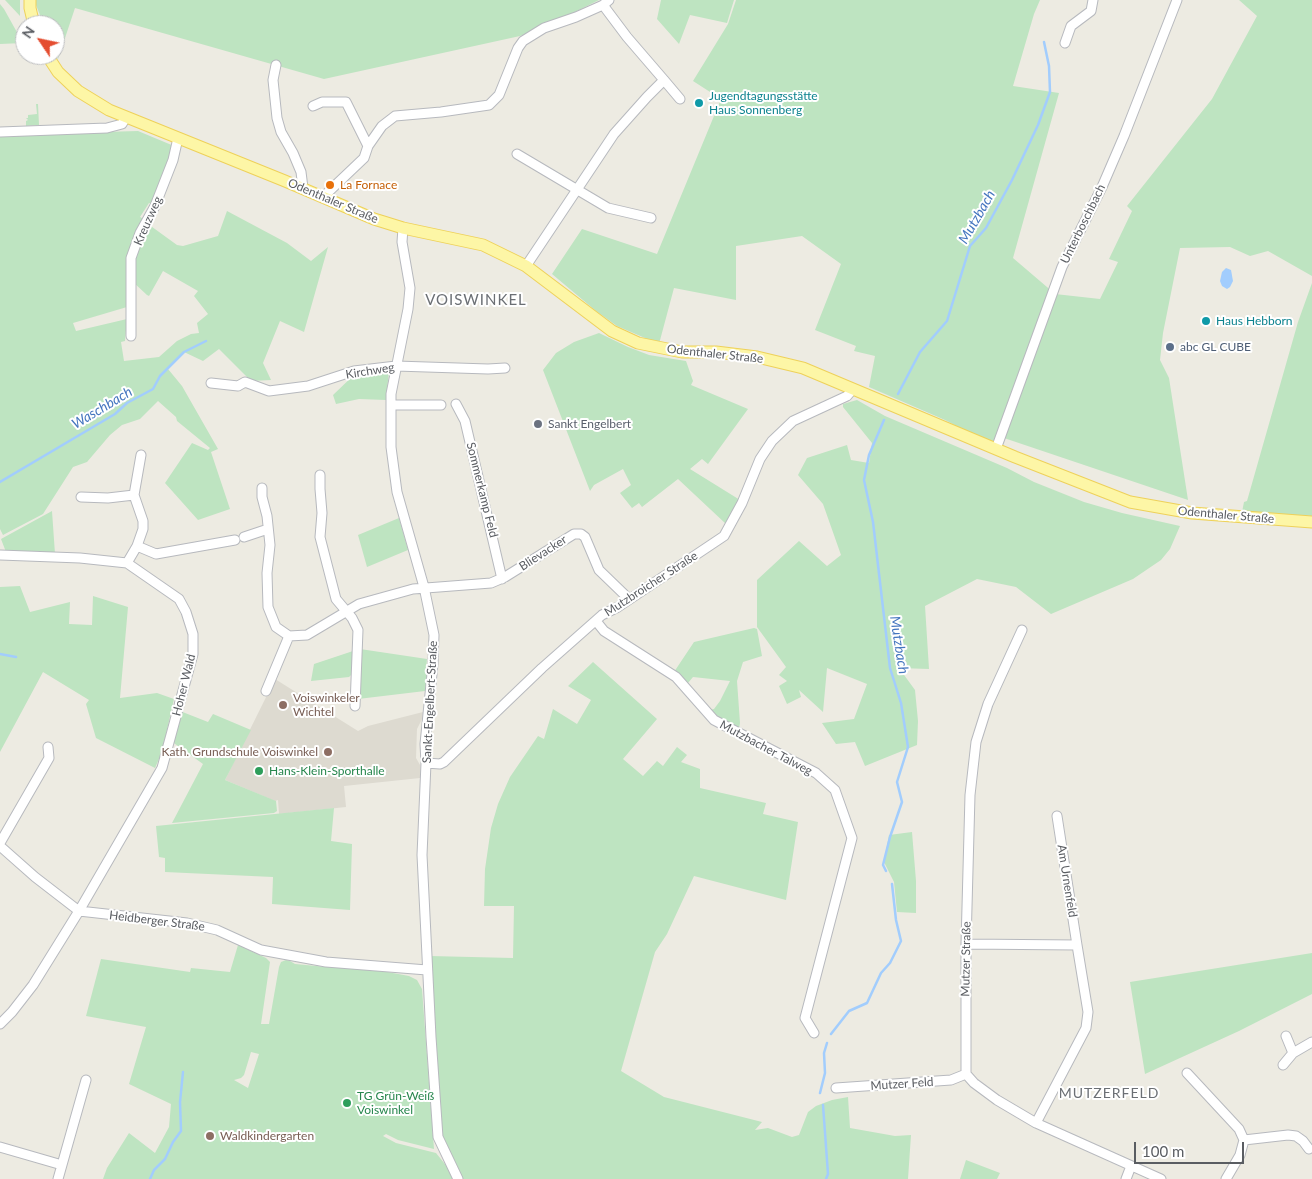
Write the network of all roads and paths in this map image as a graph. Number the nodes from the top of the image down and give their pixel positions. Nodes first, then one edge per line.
1 (30, 0) edge
2 (1093, 0) edge
3 (1175, 1) edge
4 (606, 2) edge
5 (32, 15) edge
6 (1065, 43) dead end
7 (53, 65) edge
8 (276, 65) dead end
9 (664, 80) junction
10 (680, 98) dead end
11 (313, 106) dead end
12 (126, 117) junction
13 (0, 132) edge
14 (178, 138) junction
15 (368, 146) junction
16 (517, 154) dead end
17 (303, 188) junction
18 (578, 189) junction
19 (323, 197) junction
20 (651, 218) dead end
21 (403, 228) junction
22 (526, 266) junction
23 (131, 336) dead end
24 (396, 366) junction
25 (505, 368) dead end
26 (210, 383) dead end
27 (853, 389) junction
28 (456, 404) dead end
29 (391, 405) junction
30 (441, 405) dead end
31 (996, 448) junction
32 (141, 455) dead end
33 (320, 475) dead end
34 (262, 488) dead end
35 (134, 495) junction
36 (81, 497) dead end
37 (1312, 522) edge
38 (268, 529) junction
39 (138, 546) junction
40 (0, 555) edge
41 (127, 563) junction
42 (502, 579) junction
43 (424, 587) junction
44 (629, 599) junction
45 (346, 611) junction
46 (596, 621) junction
47 (1022, 630) dead end
48 (289, 636) junction
49 (266, 691) dead end
50 (355, 706) dead end
51 (48, 747) dead end
52 (426, 763) junction
53 (1056, 816) dead end
54 (0, 844) edge
55 (79, 911) junction
56 (966, 944) junction
57 (1077, 946) junction
58 (427, 970) junction
59 (0, 1024) edge
60 (814, 1033) dead end
61 (1286, 1036) dead end
62 (1312, 1042) edge
63 (1294, 1053) junction
64 (1283, 1065) dead end
65 (966, 1074) junction
66 (1187, 1074) dead end
67 (86, 1080) dead end
68 (836, 1088) dead end
69 (1036, 1123) junction
70 (1244, 1140) junction
71 (0, 1147) edge
72 (1309, 1149) dead end
73 (62, 1166) junction
74 (1131, 1166) junction
75 (58, 1179) edge
76 (458, 1179) edge
77 (1126, 1179) edge
78 (1161, 1179) edge
79 (1226, 1179) edge

1 - 5 main road
2 - 6 street
3 - 31 street, Unterboschbach
4 - 9 street
4 - 15 street
7 - 12 main road, Odenthaler Straße
8 - 17 street
9 - 10 street
9 - 18 street
11 - 15 street
12 - 13 street
12 - 14 main road, Odenthaler Straße
14 - 17 main road, Odenthaler Straße
14 - 23 street, Kreuzweg
15 - 19 street
16 - 18 street
17 - 19 main road, Odenthaler Straße
18 - 20 street
18 - 22 street
19 - 21 main road, Odenthaler Straße
21 - 22 main road, Odenthaler Straße
21 - 24 street, Sankt-Engelbert-Straße
22 - 27 main road, Odenthaler Straße
24 - 25 street, Kirchweg
24 - 26 street, Kirchweg
24 - 29 street, Sankt-Engelbert-Straße
27 - 31 main road, Odenthaler Straße
27 - 44 street, Mutzbroicher Straße
28 - 42 street, Sommerkamp Feld
29 - 30 street
29 - 43 street, Sankt-Engelbert-Straße
31 - 37 main road, Odenthaler Straße
32 - 35 street
33 - 45 street
34 - 38 street
35 - 36 street
35 - 39 street
38 - 39 street
38 - 48 street
39 - 41 street
40 - 41 street, Hoher Wald
41 - 55 street, Hoher Wald
42 - 43 street, Blievacker
42 - 44 street, Blievacker
43 - 45 street, Blievacker
43 - 52 street, Sankt-Engelbert-Straße
44 - 46 street, Mutzbroicher Straße
45 - 48 street, Blievacker
45 - 50 street
46 - 52 street, Mutzbroicher Straße
46 - 60 street, Mutzbacher Talweg
47 - 56 street, Mutzer Straße
48 - 49 street
51 - 54 street
52 - 58 street, Sankt-Engelbert-Straße
53 - 57 street, Am Urnenfeld
54 - 55 street
55 - 58 street, Heidberger Straße
55 - 59 street
56 - 57 street
56 - 65 street, Mutzer Straße
57 - 69 street, Am Urnenfeld
58 - 76 street, Sankt-Engelbert-Straße
61 - 63 street
62 - 63 street
63 - 64 street
65 - 68 street, Mutzer Feld
65 - 69 street
66 - 70 street
67 - 73 street
69 - 74 street
70 - 72 street
70 - 79 street
71 - 73 street
73 - 75 street
74 - 77 street
74 - 78 street

